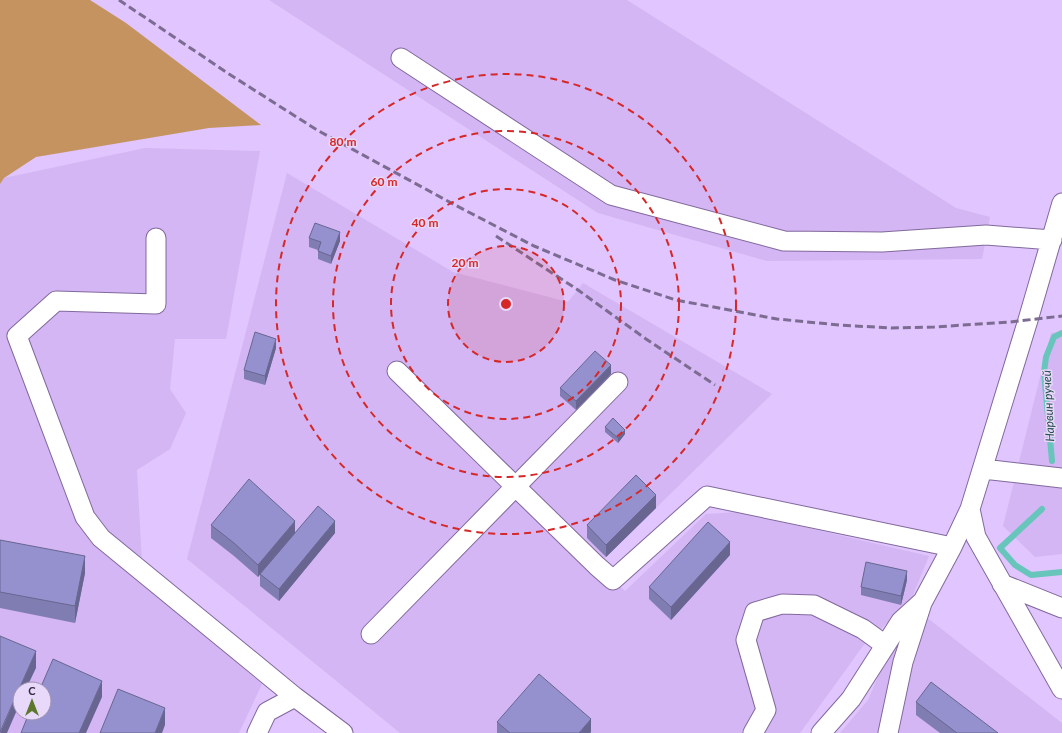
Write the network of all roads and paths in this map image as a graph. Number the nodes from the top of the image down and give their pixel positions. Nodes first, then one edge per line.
1 (401, 58) dead end
2 (1062, 203) edge
3 (156, 238) dead end
4 (1052, 240) junction
5 (397, 371) dead end
6 (618, 382) dead end
7 (983, 469) junction
8 (1062, 478) edge
9 (516, 486) junction
10 (970, 509) junction
11 (952, 547) junction
12 (1002, 584) junction
13 (923, 601) junction
14 (1062, 608) edge
15 (372, 634) dead end
16 (885, 645) junction
17 (1062, 689) edge
18 (295, 697) junction
19 (256, 733) edge
20 (343, 733) edge
21 (753, 733) edge
22 (821, 733) edge
23 (888, 733) edge

1 - 4 street
2 - 4 street
3 - 18 street
4 - 7 street
5 - 9 street
6 - 9 street
7 - 8 street
7 - 10 street
9 - 11 street
9 - 15 street
10 - 11 street
10 - 12 street
11 - 13 street
12 - 14 street
12 - 17 street
13 - 16 street
13 - 23 street
16 - 21 street
16 - 22 street
18 - 19 street
18 - 20 street

